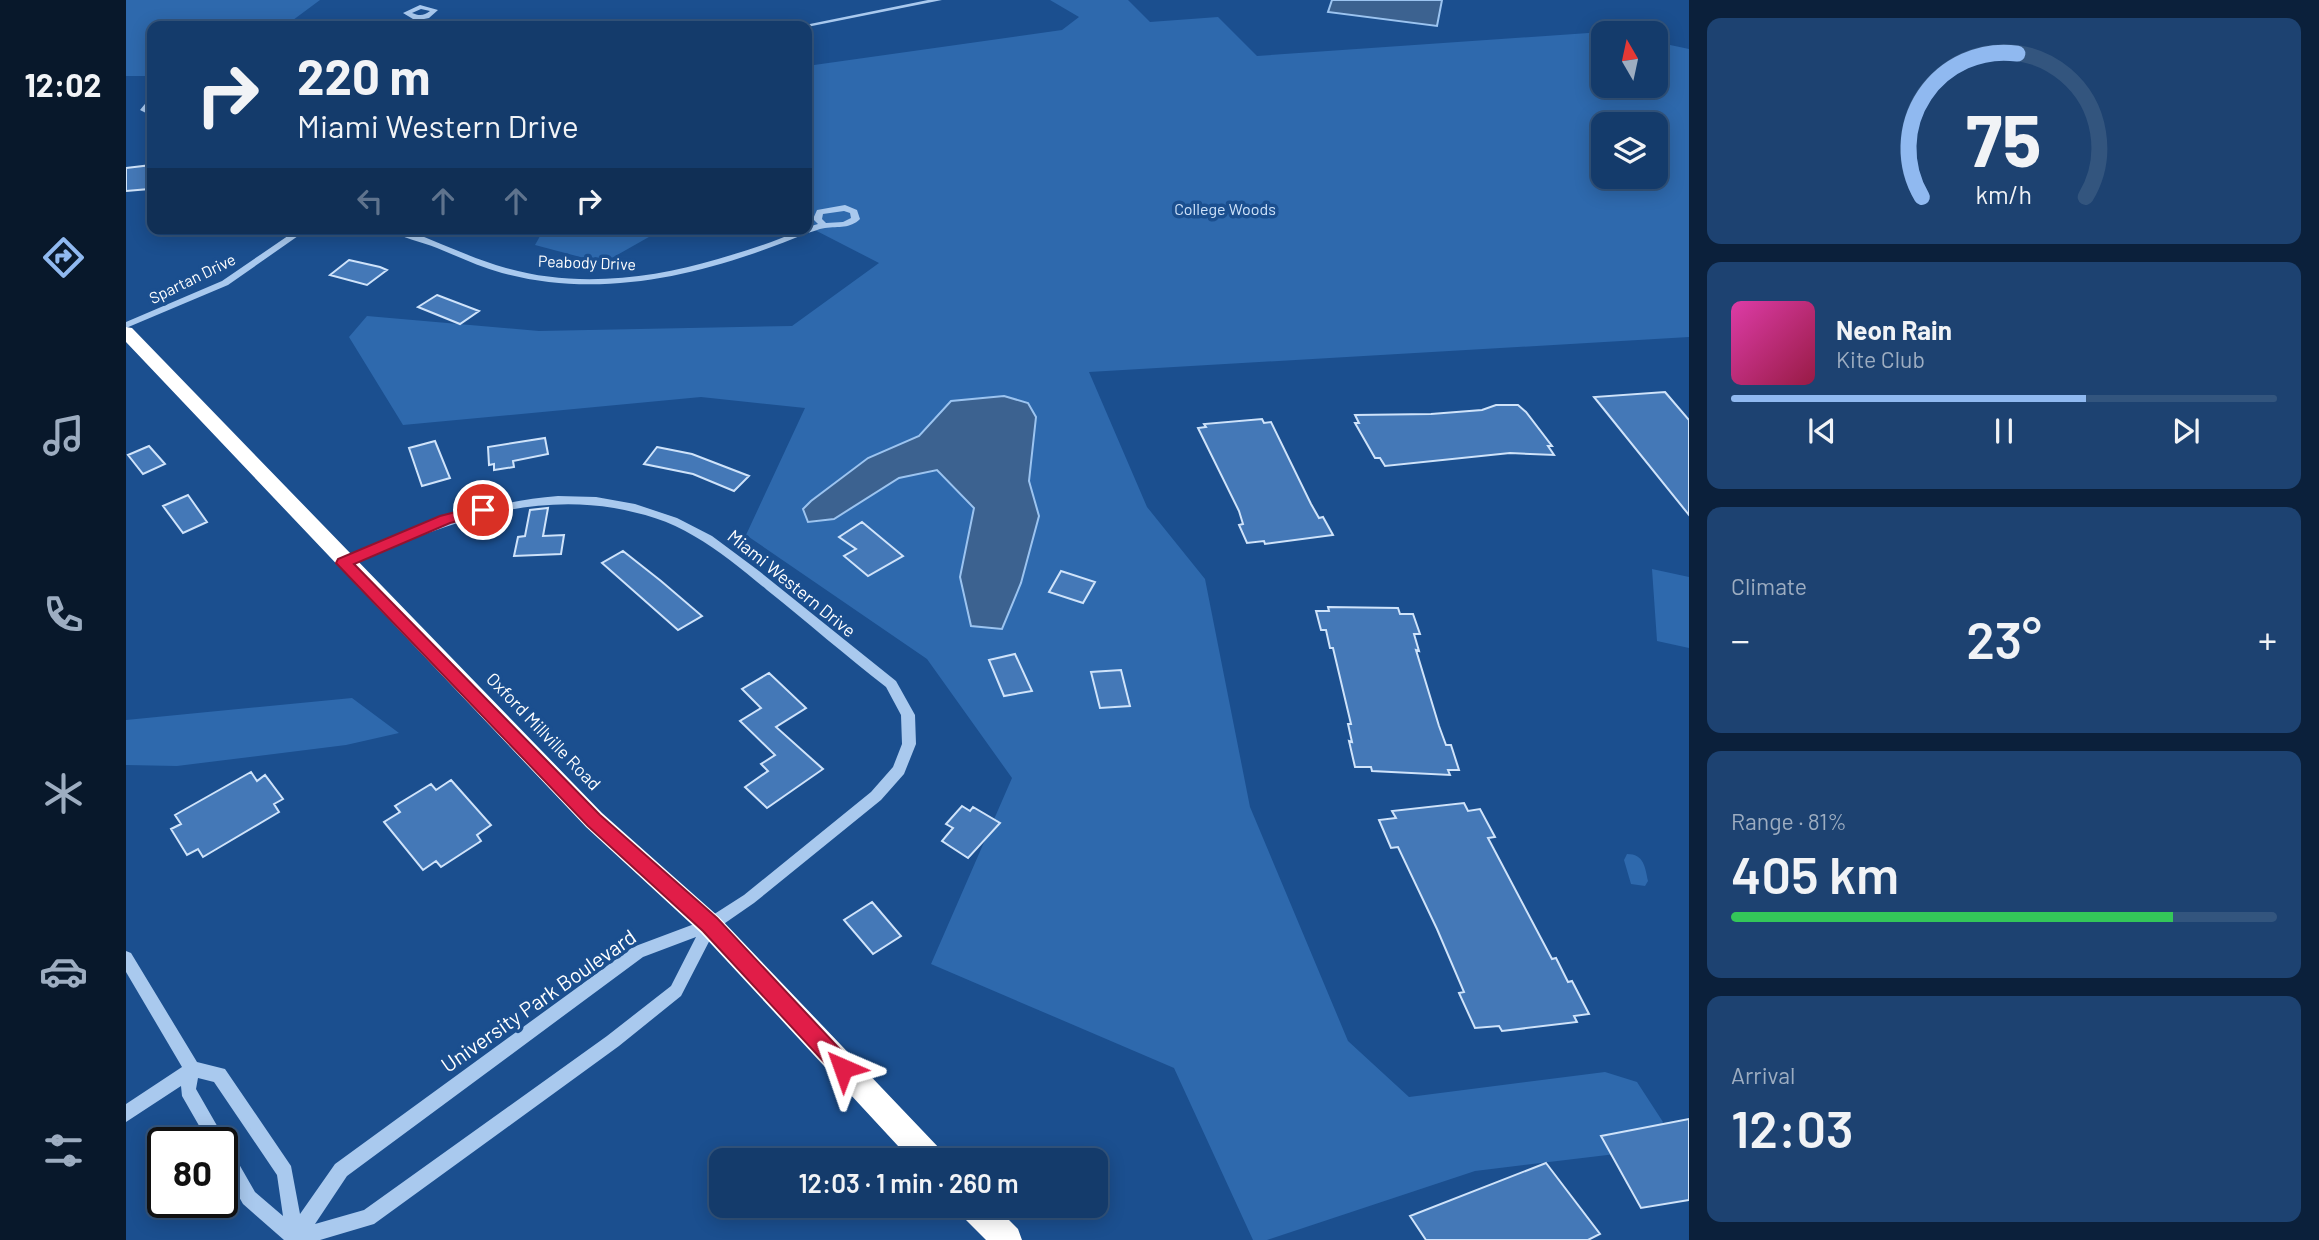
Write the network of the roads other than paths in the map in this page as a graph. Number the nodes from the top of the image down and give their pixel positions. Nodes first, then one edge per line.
1 (939, 0) edge
2 (417, 18) dead end
3 (415, 21) edge
4 (812, 24) edge
5 (824, 225) dead end
6 (812, 229) edge
7 (295, 235) edge
8 (408, 235) edge
9 (797, 235) edge
10 (126, 325) edge
11 (126, 332) edge
12 (344, 563) junction
13 (710, 925) junction
14 (126, 958) edge
15 (191, 1069) junction
16 (126, 1114) edge
17 (209, 1127) edge
18 (920, 1148) edge
19 (238, 1178) edge
20 (986, 1218) edge
21 (294, 1239) edge
22 (1007, 1240) edge

1 - 4 street
2 - 3 street
5 - 6 street, Peabody Drive
7 - 10 street, Spartan Drive
8 - 9 street, Peabody Drive
11 - 12 highway, Oxford Millville Road
12 - 13 highway, Oxford Millville Road
12 - 13 street, Miami Western Drive
13 - 18 highway, Oxford Millville Road
13 - 21 street, University Park Boulevard
13 - 21 street
14 - 15 street
15 - 16 street
15 - 17 street
15 - 21 street
19 - 21 street
20 - 22 highway

